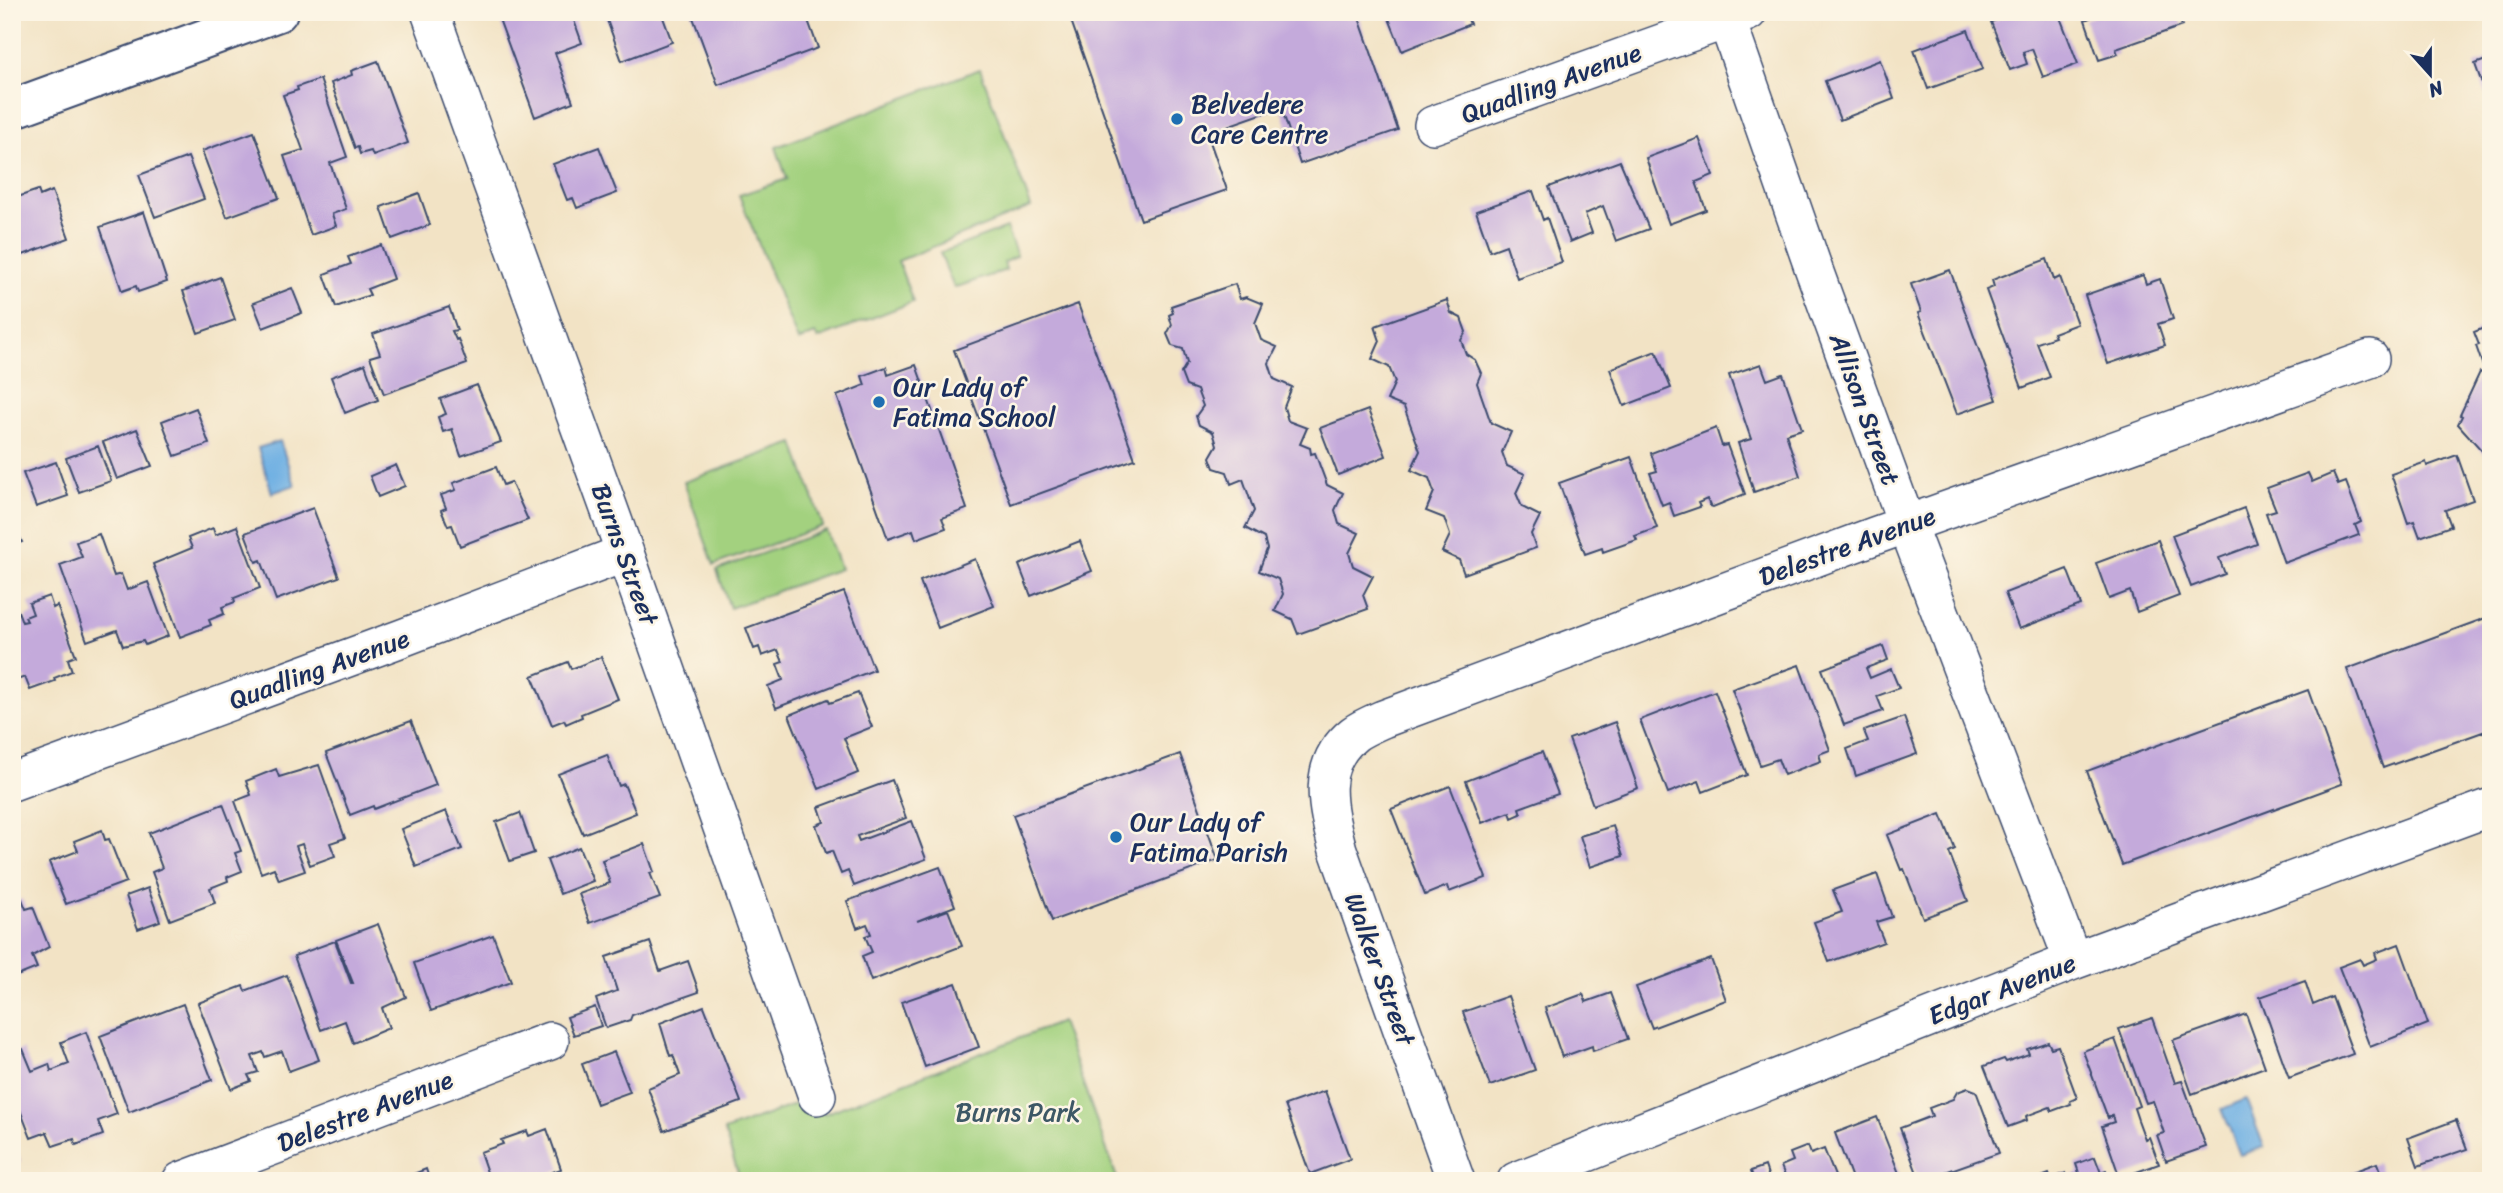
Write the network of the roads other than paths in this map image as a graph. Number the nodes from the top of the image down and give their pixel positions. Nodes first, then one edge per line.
1 (278, 12) edge
2 (430, 12) edge
3 (1734, 15) edge
4 (12, 109) edge
5 (1433, 125) dead end
6 (2370, 359) dead end
7 (1907, 525) junction
8 (625, 553) junction
9 (1334, 754) joint
10 (12, 782) edge
11 (2491, 807) edge
12 (2073, 961) junction
13 (550, 1041) dead end
14 (817, 1096) dead end
15 (181, 1181) edge
16 (1456, 1181) edge
17 (1516, 1181) edge

1 - 4 street
2 - 8 street, Burns Street
3 - 5 street, Quadling Avenue
3 - 7 street, Allison Street
6 - 7 street, Delestre Avenue
7 - 9 street, Delestre Avenue
7 - 12 street, Allison Street
8 - 10 street, Quadling Avenue
8 - 14 street, Burns Street
9 - 16 street, Walker Street
11 - 12 street, Edgar Avenue
12 - 17 street, Edgar Avenue
13 - 15 street, Delestre Avenue

